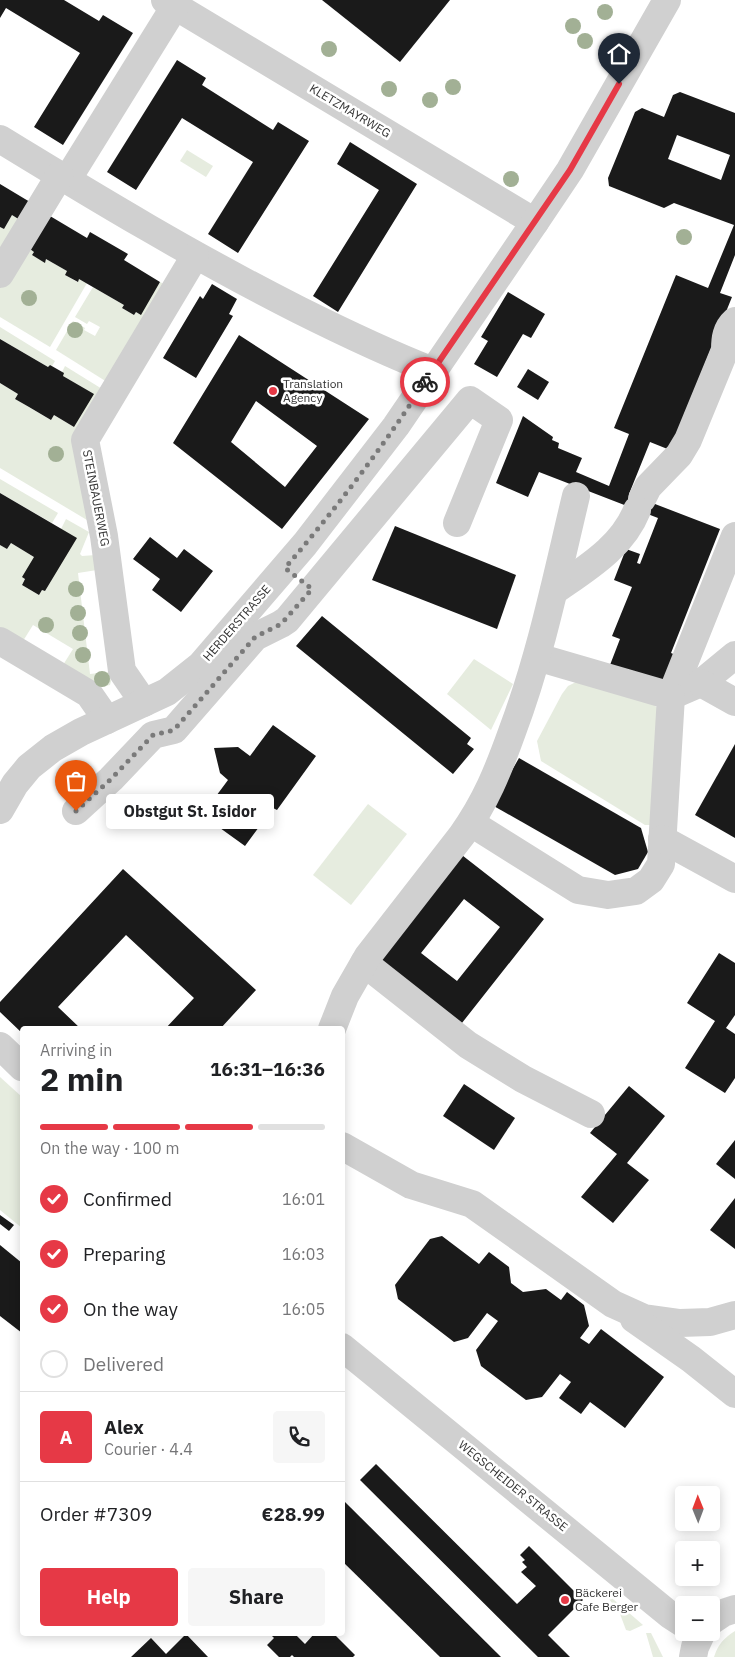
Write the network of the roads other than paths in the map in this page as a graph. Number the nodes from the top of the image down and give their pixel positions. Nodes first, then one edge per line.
1 (667, 0) edge
2 (170, 3) edge
3 (0, 139) edge
4 (64, 178) junction
5 (535, 222) junction
6 (195, 256) junction
7 (0, 274) edge
8 (735, 321) edge
9 (433, 371) junction
10 (576, 496) dead end
11 (457, 524) dead end
12 (735, 536) edge
13 (285, 568) junction
14 (312, 589) junction
15 (554, 591) junction
16 (0, 641) edge
17 (735, 655) edge
18 (537, 657) junction
19 (701, 683) junction
20 (671, 696) junction
21 (735, 702) edge
22 (144, 703) junction
23 (107, 720) junction
24 (0, 810) edge
25 (76, 811) dead end
26 (471, 823) junction
27 (662, 839) junction
28 (735, 879) edge
29 (364, 963) junction
30 (333, 1026) edge
31 (0, 1046) edge
32 (20, 1065) edge
33 (591, 1114) dead end
34 (345, 1148) edge
35 (613, 1304) junction
36 (735, 1315) edge
37 (345, 1349) edge
38 (735, 1394) edge
39 (735, 1609) edge
40 (720, 1616) edge
41 (675, 1618) edge

1 - 5 street, HERDERSTRASSE
2 - 4 street
2 - 5 street, KLETZMAYRWEG
3 - 4 street
4 - 6 street
4 - 7 street
5 - 9 street, HERDERSTRASSE
6 - 9 street
6 - 22 street, STEINBAUERWEG
8 - 15 street
9 - 13 street, HERDERSTRASSE
10 - 15 street
11 - 14 street
12 - 20 street
13 - 14 street
13 - 22 street, HERDERSTRASSE
14 - 25 street
15 - 18 street
16 - 23 street
17 - 19 street
18 - 20 street
18 - 26 street
19 - 20 street
19 - 21 street
20 - 27 street
22 - 23 street, HERDERSTRASSE
23 - 24 street, HERDERSTRASSE
26 - 27 street
26 - 29 street
27 - 28 street
29 - 30 street
29 - 33 street
31 - 32 street
34 - 35 street
35 - 36 street
35 - 38 street
37 - 41 street, WEGSCHEIDER STRASSE
39 - 40 street, WEGSCHEIDER STRASSE

